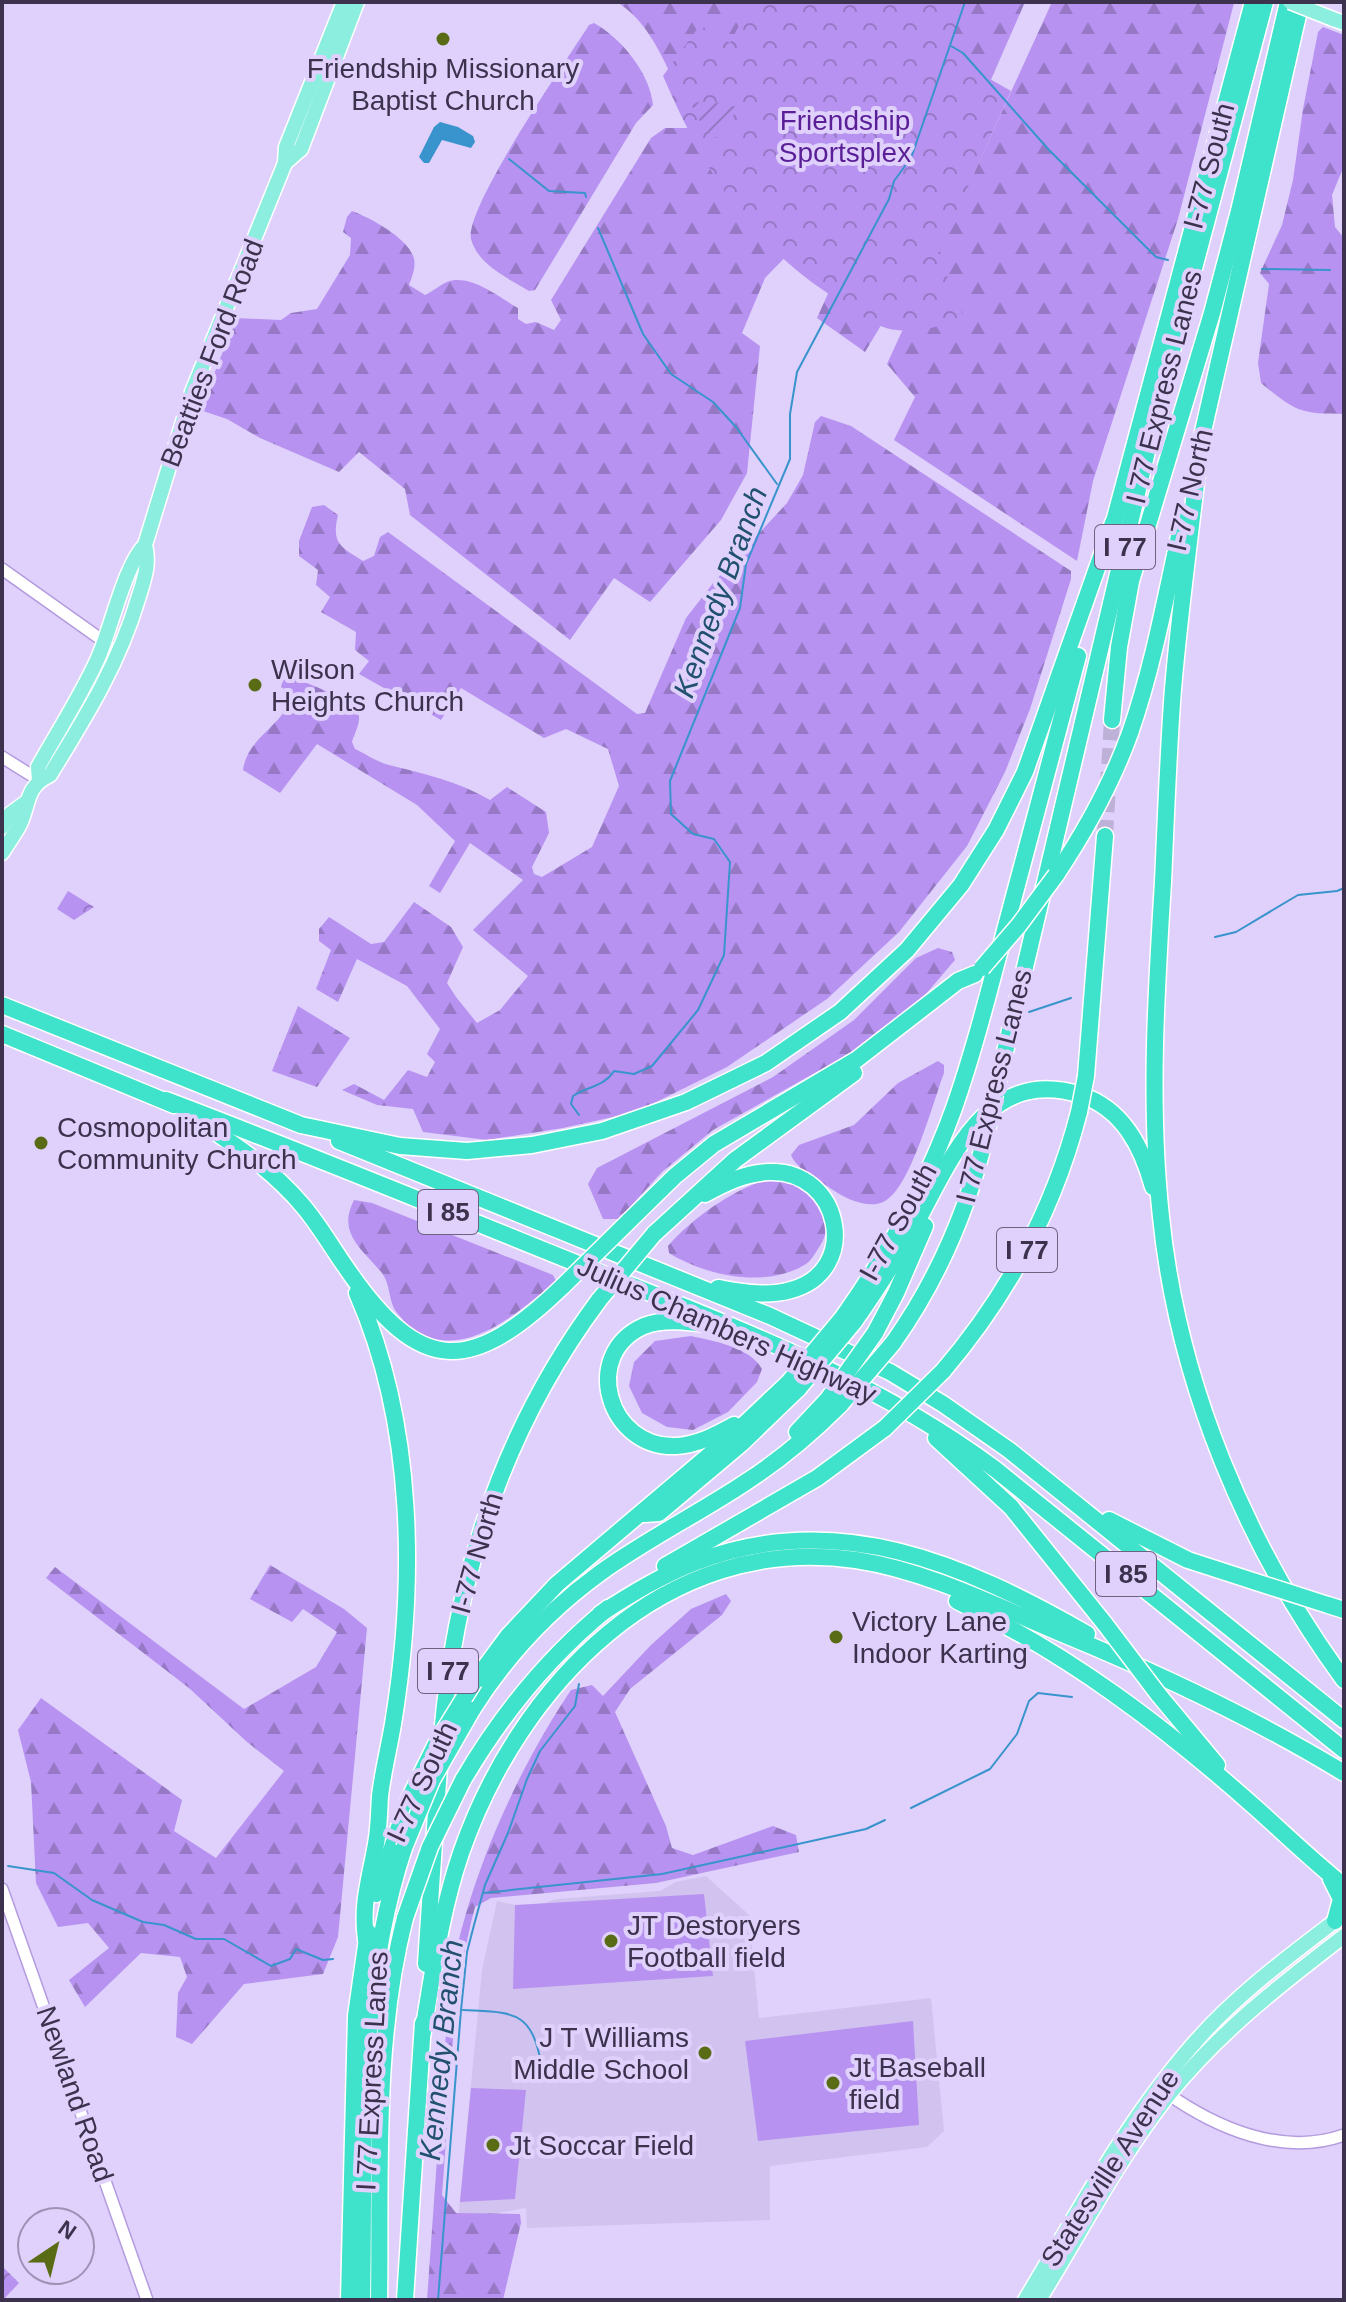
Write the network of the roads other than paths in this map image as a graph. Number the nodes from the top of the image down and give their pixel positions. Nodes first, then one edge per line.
1 (344, 2) edge
2 (357, 2) edge
3 (1253, 2) edge
4 (1265, 2) edge
5 (1289, 2) edge
6 (1301, 2) edge
7 (1338, 21) edge
8 (285, 163) junction
9 (1242, 260) joint
10 (1201, 439) junction
11 (1113, 523) junction
12 (145, 545) junction
13 (2, 569) edge
14 (105, 642) junction
15 (120, 653) junction
16 (1112, 720) tunnel mouth
17 (2, 757) edge
18 (39, 780) junction
19 (25, 803) junction
20 (2, 827) edge
21 (1105, 836) tunnel mouth
22 (2, 853) edge
23 (978, 971) junction
24 (2, 1005) edge
25 (2, 1034) edge
26 (166, 1100) junction
27 (301, 1125) junction
28 (953, 1154) junction
29 (686, 1203) junction
30 (1161, 1215) junction
31 (345, 1266) junction
32 (695, 1285) junction
33 (848, 1320) junction
34 (729, 1326) junction
35 (793, 1386) junction
36 (834, 1402) junction
37 (902, 1408) junction
38 (756, 1413) junction
39 (1072, 1501) junction
40 (639, 1515) junction
41 (839, 1558) junction
42 (1275, 1570) junction
43 (1336, 1607) edge
44 (600, 1614) junction
45 (1344, 1665) edge
46 (1144, 1667) junction
47 (1344, 1680) edge
48 (1344, 1720) edge
49 (1344, 1750) edge
50 (1344, 1773) edge
51 (1256, 1808) junction
52 (1328, 1874) junction
53 (1344, 1886) edge
54 (2, 1889) edge
55 (1340, 1917) edge
56 (1344, 1936) edge
57 (366, 1940) junction
58 (423, 2032) junction
59 (1164, 2091) junction
60 (1344, 2135) edge
61 (350, 2274) junction
62 (147, 2300) edge
63 (342, 2300) edge
64 (349, 2300) edge
65 (362, 2300) edge
66 (379, 2300) edge
67 (405, 2300) edge
68 (1025, 2300) edge
69 (1039, 2300) edge

1 - 8 main road, Beatties Ford Road
2 - 8 main road, Beatties Ford Road
3 - 11 highway, I-77 South / I 77
4 - 36 highway, I 77 Express Lanes / I 77, bridge
5 - 7 main road, bridge
5 - 16 highway, I 77 Express Lanes / I 77
6 - 9 highway, I-77 South / I 77
8 - 12 main road, Beatties Ford Road
9 - 10 highway, I-77 North / I 77
10 - 23 highway, I-77 North / I 77, bridge
10 - 30 highway
11 - 27 highway
11 - 33 highway, I-77 South / I 77
12 - 14 main road, Beatties Ford Road
12 - 15 main road, Beatties Ford Road
13 - 14 street
14 - 15 street
14 - 18 main road, Beatties Ford Road
15 - 18 main road, Beatties Ford Road
17 - 18 street
18 - 19 main road, Beatties Ford Road
19 - 20 main road, Beatties Ford Road
19 - 22 main road, Beatties Ford Road
21 - 44 highway, I 77 Express Lanes / I 77, bridge
23 - 29 highway, I 77
23 - 31 highway, bridge
24 - 27 highway, I 85
25 - 26 highway, I 85
26 - 31 highway
26 - 34 highway, Julius Chambers Highway / I 85
27 - 32 highway, Julius Chambers Highway / I 85
28 - 30 highway
28 - 33 highway
28 - 36 highway, bridge
29 - 32 highway
29 - 58 highway, I-77 North / I 77, bridge
30 - 42 highway
31 - 57 highway
32 - 39 highway, Julius Chambers Highway / I 85
33 - 35 highway, bridge
34 - 37 highway, Julius Chambers Highway / I 85
34 - 38 highway
35 - 38 highway, I-77 South / I 77
35 - 40 highway
36 - 65 highway, I 77 Express Lanes / I 77, bridge
37 - 49 highway, Julius Chambers Highway / I 85
37 - 51 highway, bridge
38 - 40 highway, I-77 South / I 77
39 - 43 highway, bridge
39 - 48 highway, Julius Chambers Highway / I 85
40 - 57 highway, I-77 South / I 77, bridge
41 - 46 highway
41 - 51 highway
41 - 58 highway
42 - 45 highway
42 - 47 highway
44 - 46 highway
44 - 66 highway, I 77 Express Lanes / I 77, bridge
46 - 50 highway
51 - 52 highway
52 - 53 highway
52 - 55 highway
54 - 62 street, Newland Road
55 - 59 main road, Statesville Avenue
56 - 59 main road, Statesville Avenue
57 - 61 highway, I-77 South / I 77
58 - 67 highway, I-77 North / I 77
59 - 60 street
59 - 68 main road, Statesville Avenue
59 - 69 main road, Statesville Avenue
61 - 63 highway
61 - 64 highway, I-77 South / I 77

